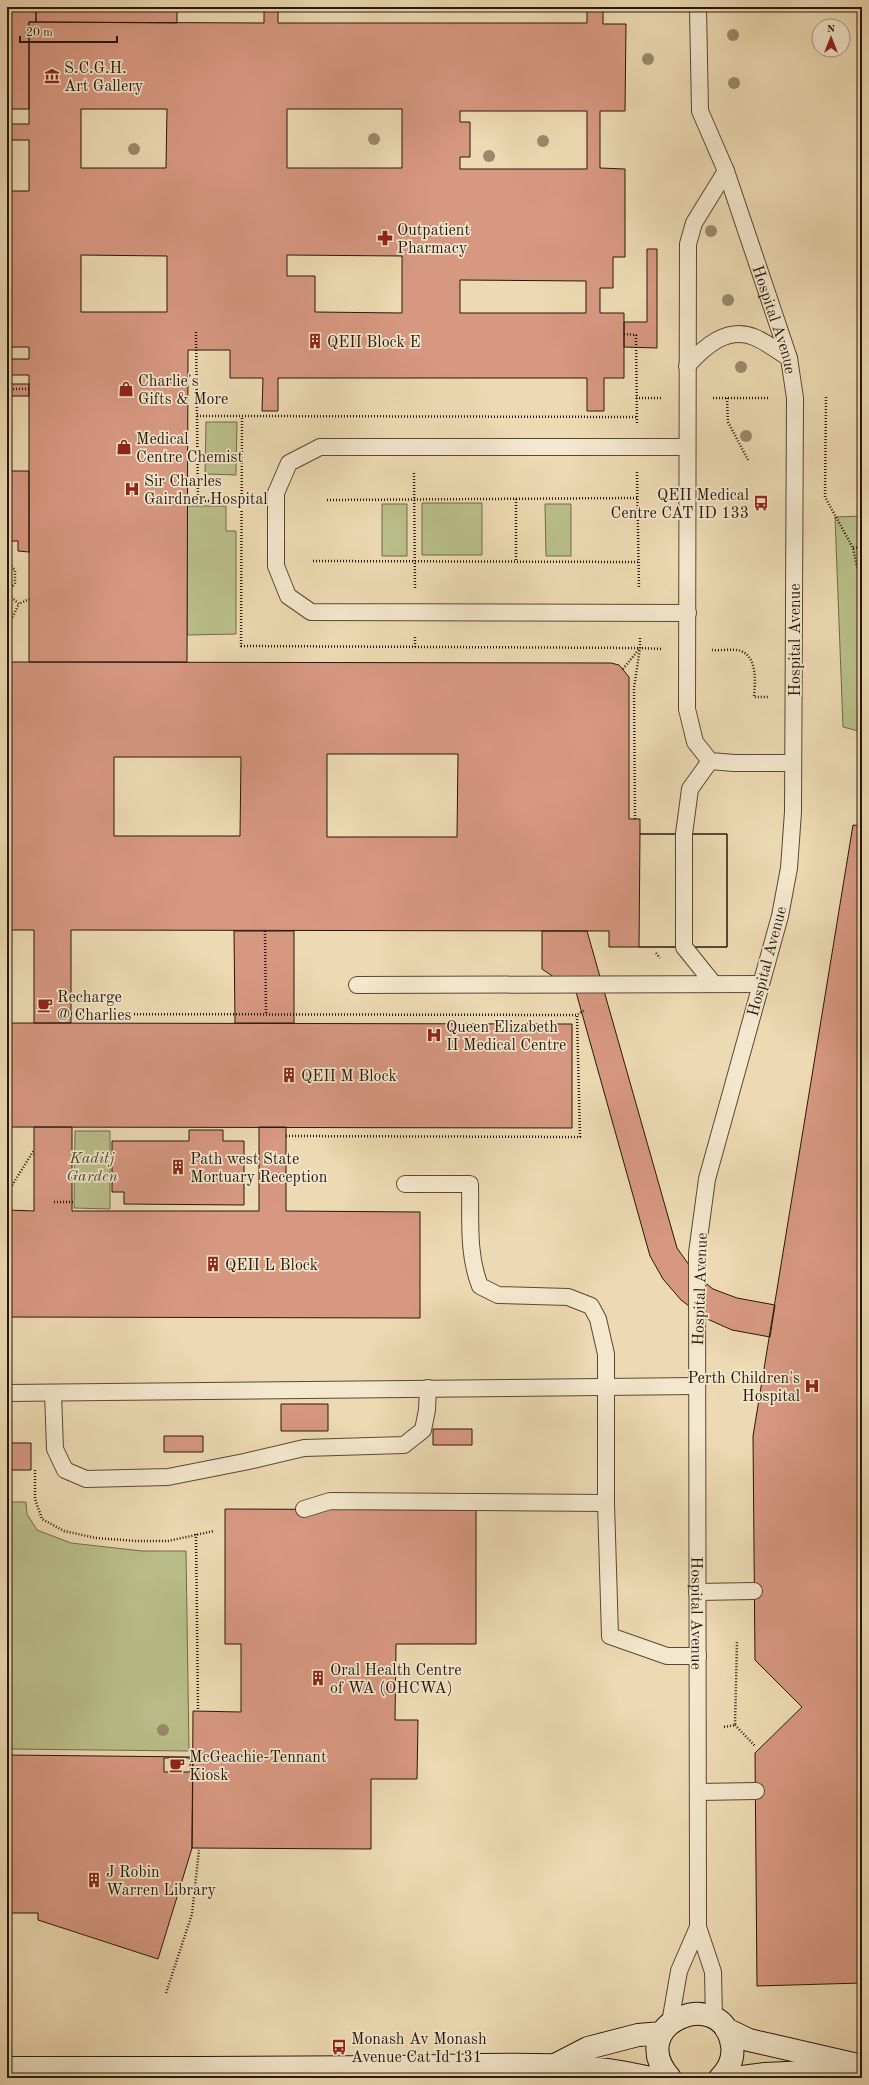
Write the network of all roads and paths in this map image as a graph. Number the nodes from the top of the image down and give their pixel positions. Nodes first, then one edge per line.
1 (698, 7) edge
2 (726, 171) junction
3 (196, 332) dead end
4 (789, 358) junction
5 (687, 366) junction
6 (7, 389) edge
7 (29, 389) dead end
8 (726, 398) dead end
9 (826, 398) dead end
10 (197, 416) junction
11 (242, 416) junction
12 (414, 416) junction
13 (636, 417) dead end
14 (414, 447) junction
15 (687, 447) junction
16 (748, 460) dead end
17 (637, 498) dead end
18 (415, 499) junction
19 (516, 499) junction
20 (327, 500) dead end
21 (188, 501) dead end
22 (198, 501) junction
23 (242, 501) junction
24 (853, 548) junction
25 (862, 548) edge
26 (313, 561) dead end
27 (415, 561) junction
28 (7, 562) edge
29 (516, 562) junction
30 (638, 562) dead end
31 (862, 589) edge
32 (7, 593) edge
33 (29, 599) dead end
34 (19, 604) junction
35 (415, 613) junction
36 (688, 613) junction
37 (7, 628) edge
38 (415, 647) junction
39 (640, 648) junction
40 (623, 669) dead end
41 (710, 761) junction
42 (793, 763) junction
43 (635, 818) dead end
44 (265, 931) dead end
45 (713, 983) junction
46 (761, 984) junction
47 (357, 985) dead end
48 (591, 1010) dead end
49 (71, 1014) dead end
50 (266, 1014) junction
51 (578, 1015) junction
52 (286, 1136) dead end
53 (34, 1150) dead end
54 (405, 1184) dead end
55 (7, 1187) edge
56 (54, 1202) dead end
57 (74, 1202) dead end
58 (605, 1386) junction
59 (697, 1386) junction
60 (428, 1388) junction
61 (7, 1393) edge
62 (53, 1393) junction
63 (36, 1462) dead end
64 (606, 1503) junction
65 (304, 1509) dead end
66 (214, 1531) dead end
67 (196, 1534) junction
68 (754, 1591) dead end
69 (697, 1592) junction
70 (737, 1641) dead end
71 (698, 1656) junction
72 (198, 1709) dead end
73 (735, 1725) junction
74 (724, 1727) dead end
75 (755, 1746) dead end
76 (756, 1791) dead end
77 (699, 1792) junction
78 (199, 1850) dead end
79 (698, 1926) junction
80 (166, 1992) dead end
81 (720, 2024) junction
82 (666, 2028) junction
83 (557, 2064) junction
84 (862, 2066) edge
85 (7, 2068) edge
86 (862, 2070) edge
87 (651, 2078) edge
88 (670, 2078) edge
89 (720, 2078) edge
90 (735, 2078) edge

1 - 2 lane, Hospital Avenue
2 - 4 lane, Hospital Avenue
2 - 5 lane
3 - 10 path
4 - 5 lane
4 - 42 lane, Hospital Avenue
5 - 15 lane
6 - 7 path
8 - 16 path
9 - 24 path
10 - 11 path
10 - 22 path
11 - 12 path
11 - 23 path
12 - 13 path
12 - 14 path
14 - 15 lane
14 - 18 path
14 - 35 lane
15 - 36 lane
17 - 19 path
18 - 19 path
18 - 20 path
18 - 27 path
19 - 29 path
21 - 22 path
22 - 23 path
23 - 38 path
24 - 25 path
24 - 31 path
26 - 27 path
27 - 29 path
27 - 35 path
28 - 32 path
29 - 30 path
32 - 34 path
33 - 34 path
34 - 37 path
35 - 36 lane
35 - 38 path
36 - 41 lane
38 - 39 path
39 - 40 path
39 - 43 path
41 - 42 lane
41 - 45 lane
42 - 46 lane, Hospital Avenue
44 - 50 path
45 - 46 lane
45 - 47 lane
46 - 59 lane, Hospital Avenue
48 - 51 path
49 - 50 path
50 - 51 path
51 - 52 path
53 - 55 path
54 - 58 lane
56 - 57 path
58 - 59 lane
58 - 60 lane
58 - 64 lane
59 - 69 lane, Hospital Avenue
60 - 62 lane
60 - 62 lane
61 - 62 lane
63 - 67 path
64 - 65 lane
64 - 71 lane
66 - 67 path
67 - 72 path
68 - 69 lane
69 - 71 lane, Hospital Avenue
70 - 73 path
71 - 77 lane, Hospital Avenue
73 - 74 path
73 - 75 path
76 - 77 lane
77 - 79 lane, Hospital Avenue
78 - 80 path
79 - 81 lane, Hospital Avenue
79 - 82 lane, Hospital Avenue
81 - 82 main road
81 - 84 main road
81 - 89 main road
82 - 83 main road
82 - 88 main road
83 - 85 main road
83 - 87 main road
86 - 90 main road

